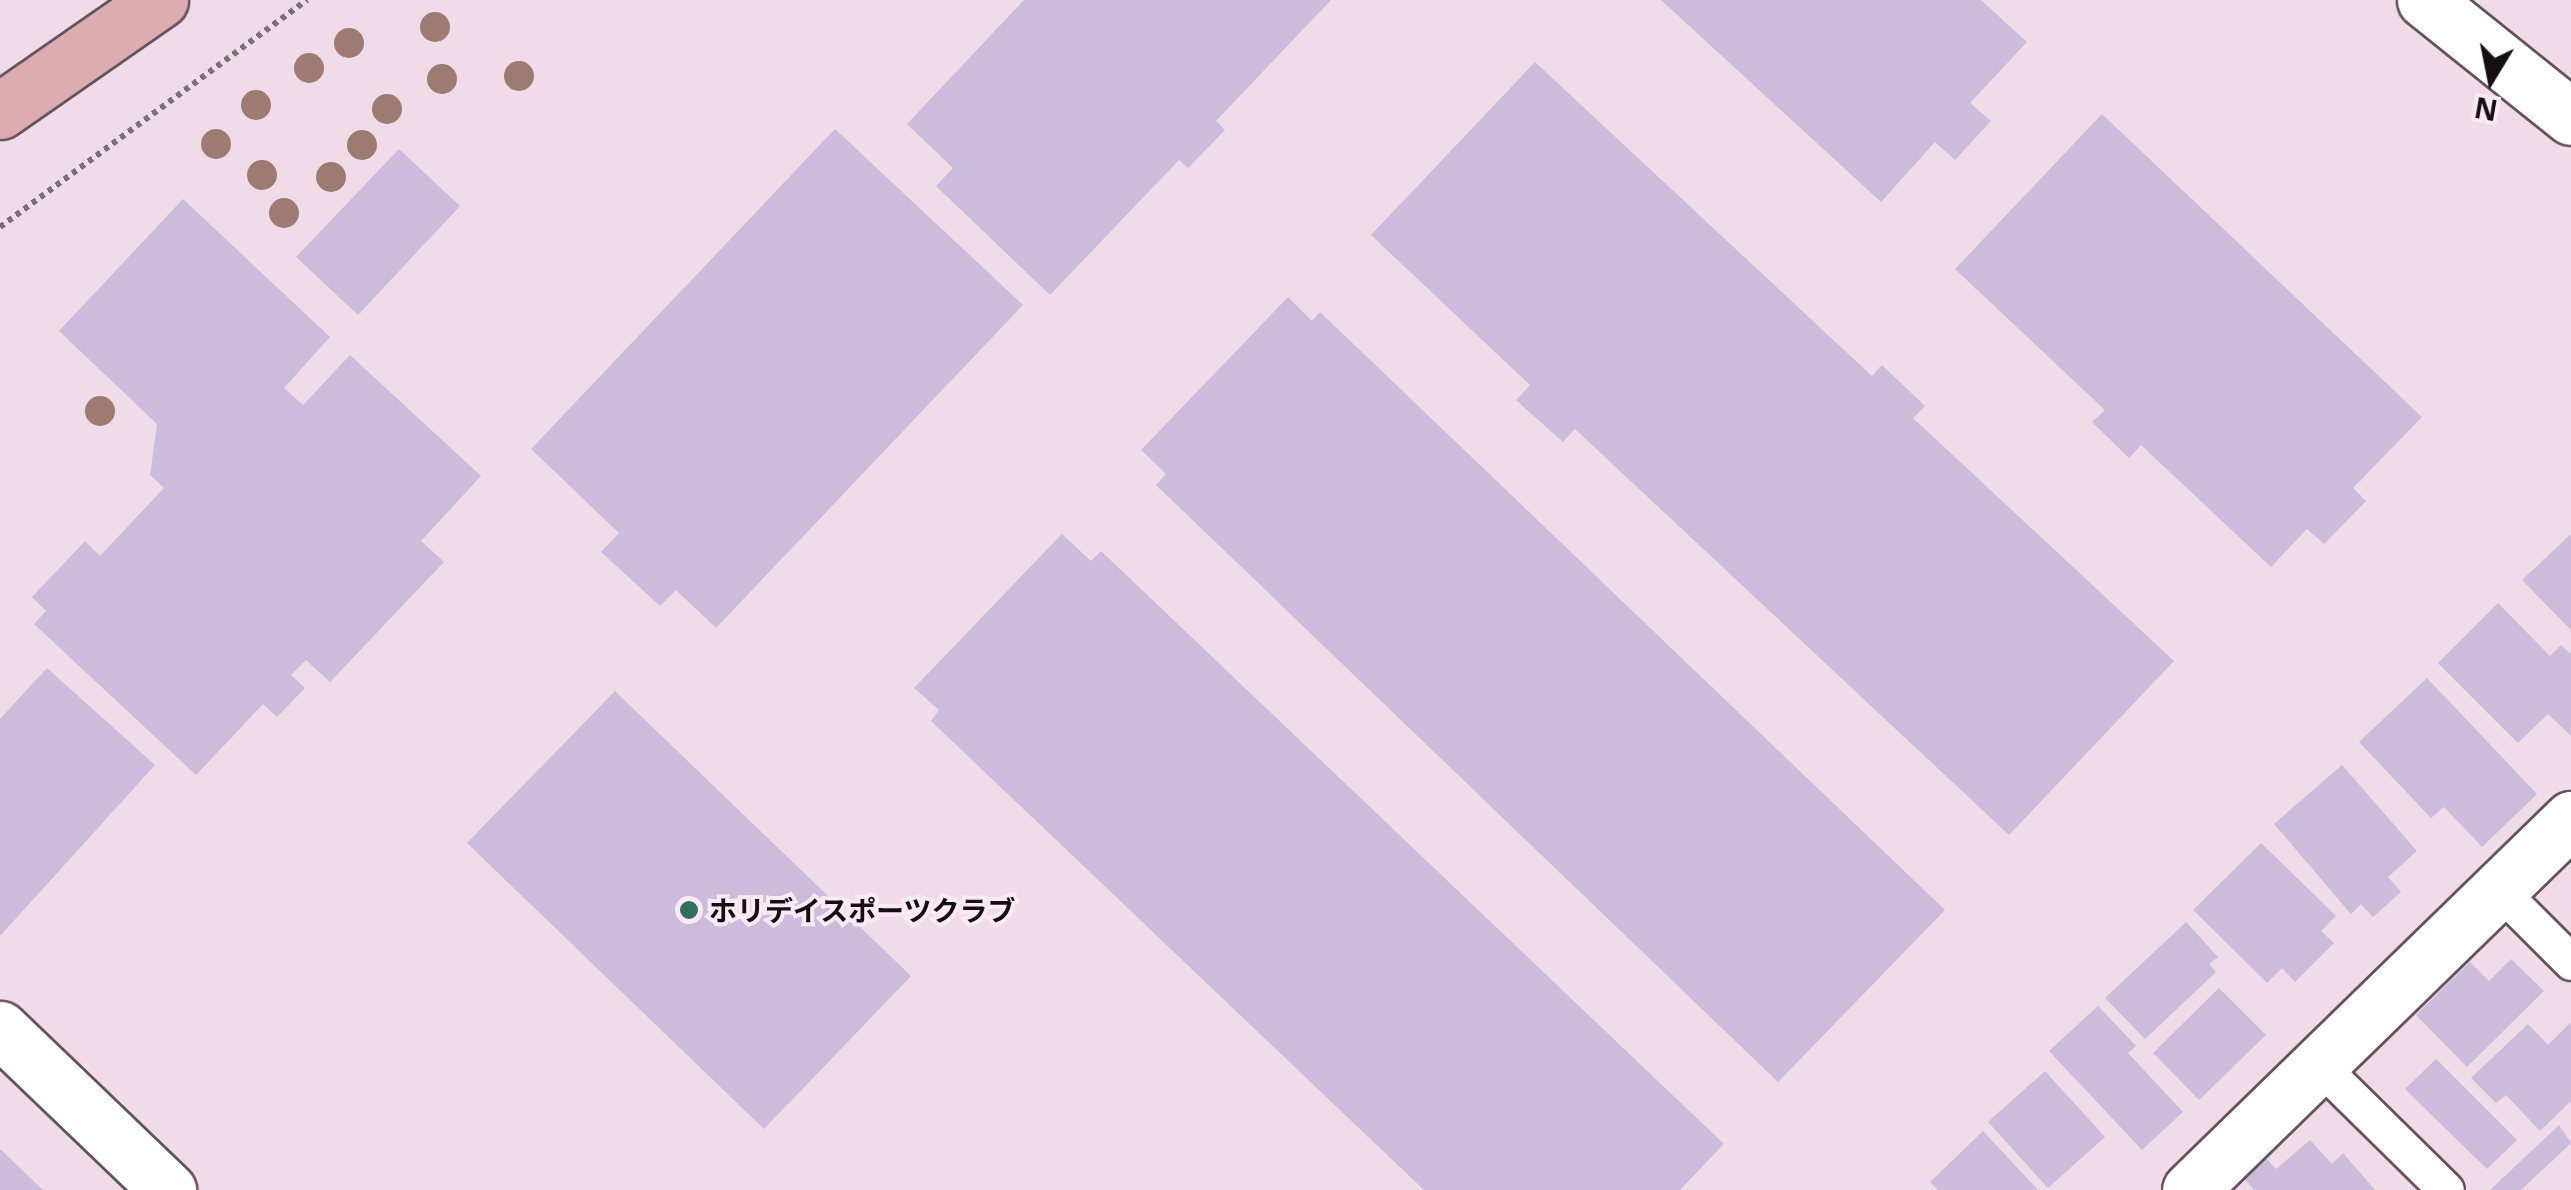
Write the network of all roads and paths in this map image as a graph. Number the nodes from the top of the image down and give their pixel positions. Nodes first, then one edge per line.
1 (160, 0) edge
2 (308, 0) edge
3 (2426, 0) edge
4 (0, 111) edge
5 (2571, 118) edge
6 (0, 227) edge
7 (2571, 819) edge
8 (2499, 890) junction
9 (2571, 962) edge
10 (0, 1028) edge
11 (2321, 1067) junction
12 (168, 1190) edge
13 (2190, 1190) edge
14 (2446, 1190) edge

1 - 4 main road
2 - 6 path
3 - 5 street
7 - 8 street
8 - 9 lane
8 - 11 street
10 - 12 street
11 - 13 street
11 - 14 lane

